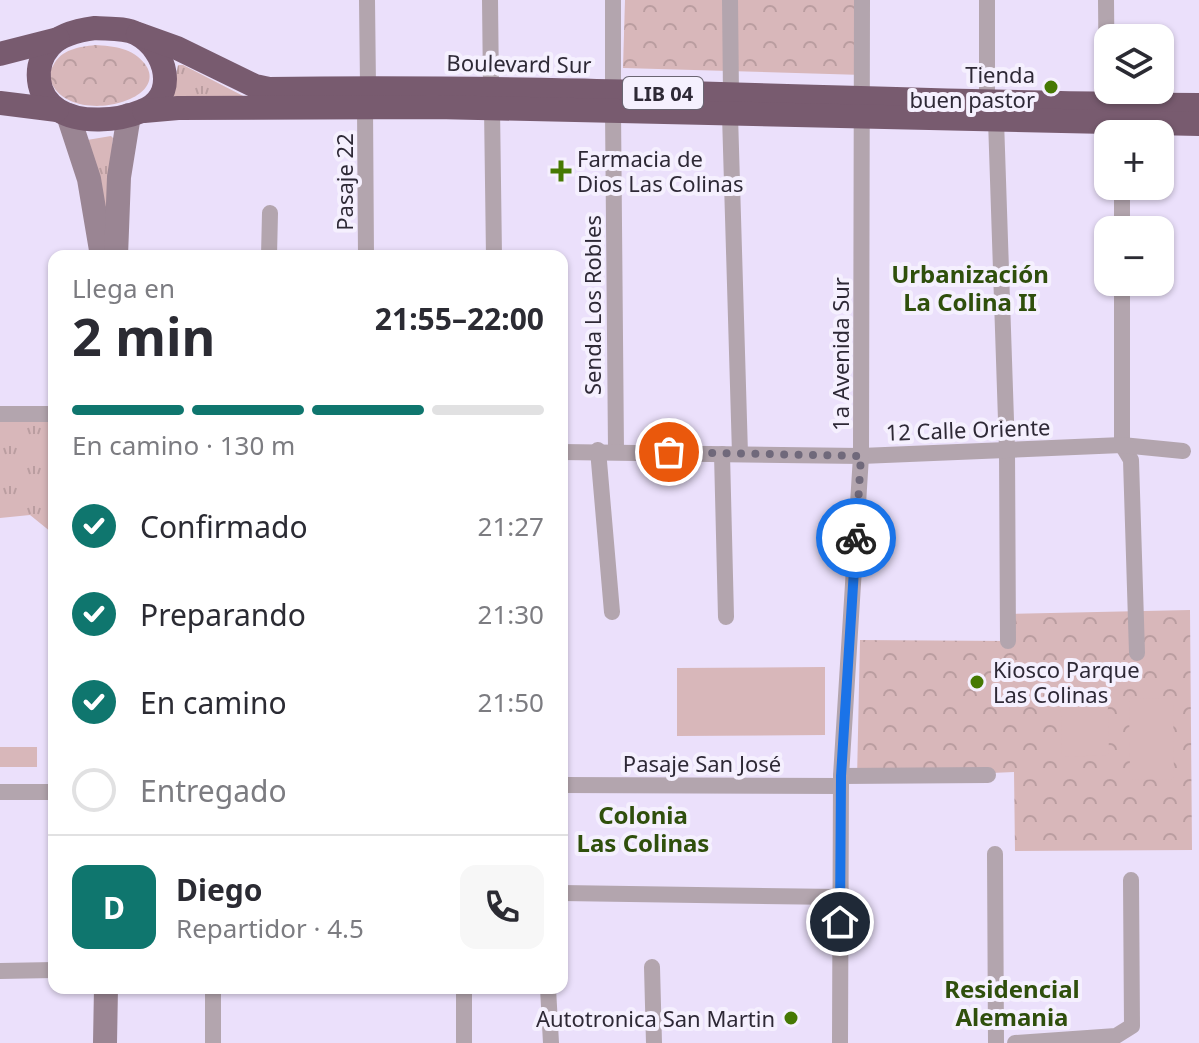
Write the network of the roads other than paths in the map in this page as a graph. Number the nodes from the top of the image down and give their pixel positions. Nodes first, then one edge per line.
1 (367, 0) edge
2 (490, 0) edge
3 (613, 0) edge
4 (730, 0) edge
5 (862, 0) edge
6 (987, 0) edge
7 (1106, 0) edge
8 (138, 34) junction
9 (58, 39) junction
10 (0, 54) edge
11 (366, 97) junction
12 (491, 98) junction
13 (613, 102) junction
14 (0, 103) edge
15 (730, 105) junction
16 (1199, 105) edge
17 (863, 108) junction
18 (992, 111) junction
19 (63, 112) junction
20 (136, 113) junction
21 (1104, 120) edge
22 (1117, 120) edge
23 (1122, 120) edge
24 (1174, 123) edge
25 (1199, 124) edge
26 (270, 213) dead end
27 (101, 250) edge
28 (116, 250) edge
29 (269, 250) edge
30 (366, 250) edge
31 (494, 250) edge
32 (1122, 296) edge
33 (0, 414) edge
34 (48, 414) edge
35 (1122, 445) junction
36 (607, 450) junction
37 (1007, 450) junction
38 (1183, 451) dead end
39 (568, 452) edge
40 (722, 454) junction
41 (740, 454) junction
42 (861, 456) junction
43 (612, 612) dead end
44 (726, 617) dead end
45 (1008, 641) dead end
46 (1137, 653) dead end
47 (988, 775) dead end
48 (841, 781) junction
49 (568, 785) edge
50 (0, 792) edge
51 (48, 792) edge
52 (995, 854) dead end
53 (1131, 880) dead end
54 (568, 893) edge
55 (840, 897) junction
56 (652, 967) dead end
57 (48, 970) edge
58 (0, 971) edge
59 (106, 994) edge
60 (213, 994) edge
61 (464, 994) edge
62 (548, 994) edge
63 (105, 1043) edge
64 (213, 1043) edge
65 (464, 1043) edge
66 (551, 1043) edge
67 (654, 1043) edge
68 (840, 1043) edge
69 (996, 1043) edge
70 (1015, 1043) edge

1 - 11 street, Pasaje 22
2 - 12 street
3 - 13 street, Senda Los Robles
4 - 15 street
5 - 17 street, 1a Avenida Sur
6 - 18 street
7 - 22 street
8 - 9 highway, LIB 04
8 - 11 highway, Boulevard Sur / LIB 04
8 - 20 highway
9 - 10 highway, LIB 04
9 - 19 highway
11 - 12 highway, Boulevard Sur / LIB 04
11 - 20 highway, Boulevard Sur / LIB 04
11 - 30 street, Pasaje 22
12 - 13 highway, Boulevard Sur / LIB 04
12 - 31 street
13 - 15 highway, Boulevard Sur / LIB 04
13 - 36 street, Senda Los Robles
14 - 19 highway, LIB 04
15 - 17 highway, Boulevard Sur / LIB 04
15 - 41 street
16 - 23 highway, Boulevard Sur / LIB 04
17 - 18 highway, Boulevard Sur / LIB 04
17 - 42 street, 1a Avenida Sur
18 - 21 highway, Boulevard Sur / LIB 04
18 - 37 street
19 - 20 highway, LIB 04
19 - 27 street
20 - 28 street
24 - 25 highway, Boulevard Sur / LIB 04
26 - 29 street
32 - 35 street
33 - 34 street
35 - 37 street, 12 Calle Oriente
35 - 38 street, 12 Calle Oriente
35 - 46 street
36 - 39 street, 12 Calle Oriente
36 - 40 street, 12 Calle Oriente
36 - 43 street, Senda Los Robles
37 - 42 street, 12 Calle Oriente
37 - 45 street
40 - 41 street, 12 Calle Oriente
40 - 44 street
41 - 42 street, 12 Calle Oriente
42 - 48 street, 1a Avenida Sur
47 - 48 street, Pasaje San José
48 - 49 street, Pasaje San José
48 - 55 street, 1a Avenida Sur
50 - 51 street
52 - 69 street
53 - 70 street
54 - 55 street
55 - 68 street, 1a Avenida Sur
56 - 67 street
57 - 58 street
59 - 63 street
60 - 64 street
61 - 65 street
62 - 66 street

